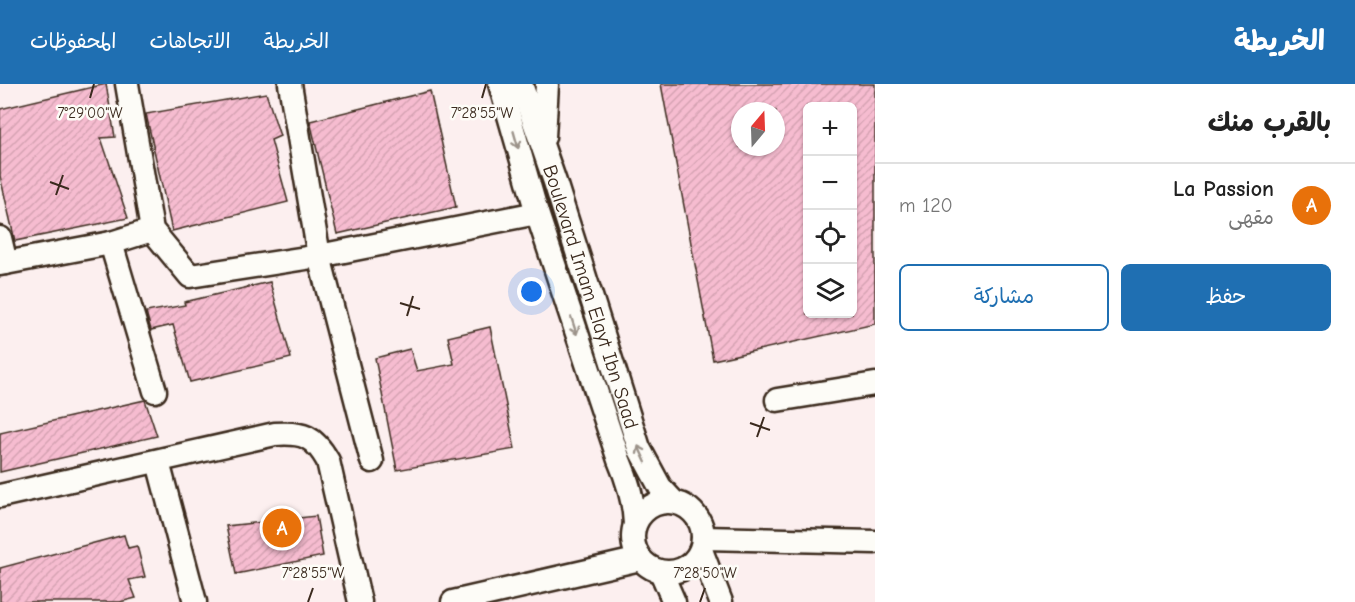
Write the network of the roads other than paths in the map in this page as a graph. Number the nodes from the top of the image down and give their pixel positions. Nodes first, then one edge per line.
1 (127, 84) edge
2 (290, 84) edge
3 (489, 84) edge
4 (521, 84) edge
5 (547, 84) edge
6 (502, 94) edge
7 (543, 147) junction
8 (537, 213) junction
9 (152, 230) junction
10 (0, 238) edge
11 (111, 243) junction
12 (319, 256) junction
13 (3, 263) edge
14 (875, 384) edge
15 (154, 391) dead end
16 (777, 400) dead end
17 (372, 461) dead end
18 (158, 462) junction
19 (0, 496) edge
20 (674, 502) junction
21 (635, 524) junction
22 (875, 542) edge
23 (702, 544) junction
24 (640, 559) junction
25 (661, 572) junction
26 (195, 602) edge
27 (360, 602) edge
28 (454, 602) edge
29 (674, 602) edge
30 (722, 602) edge

1 - 9 street
2 - 12 street
3 - 6 street
4 - 7 street, Boulevard Imam Elayt Ibn Saad
5 - 7 street
6 -> 8 street, Boulevard Imam Elayt Ibn Saad
20 -> 7 street, Boulevard Imam Elayt Ibn Saad
8 - 12 street
8 -> 21 street, Boulevard Imam Elayt Ibn Saad
9 - 11 street
9 - 12 street
10 - 13 street
11 - 13 street
11 - 15 street
12 - 17 street
14 - 16 street
18 - 19 street
18 - 26 street
18 - 27 street
20 - 21 street
20 - 23 street
21 - 24 street
22 - 23 street
23 - 25 street
23 - 30 street
24 - 25 street
24 - 28 street
25 - 29 street

